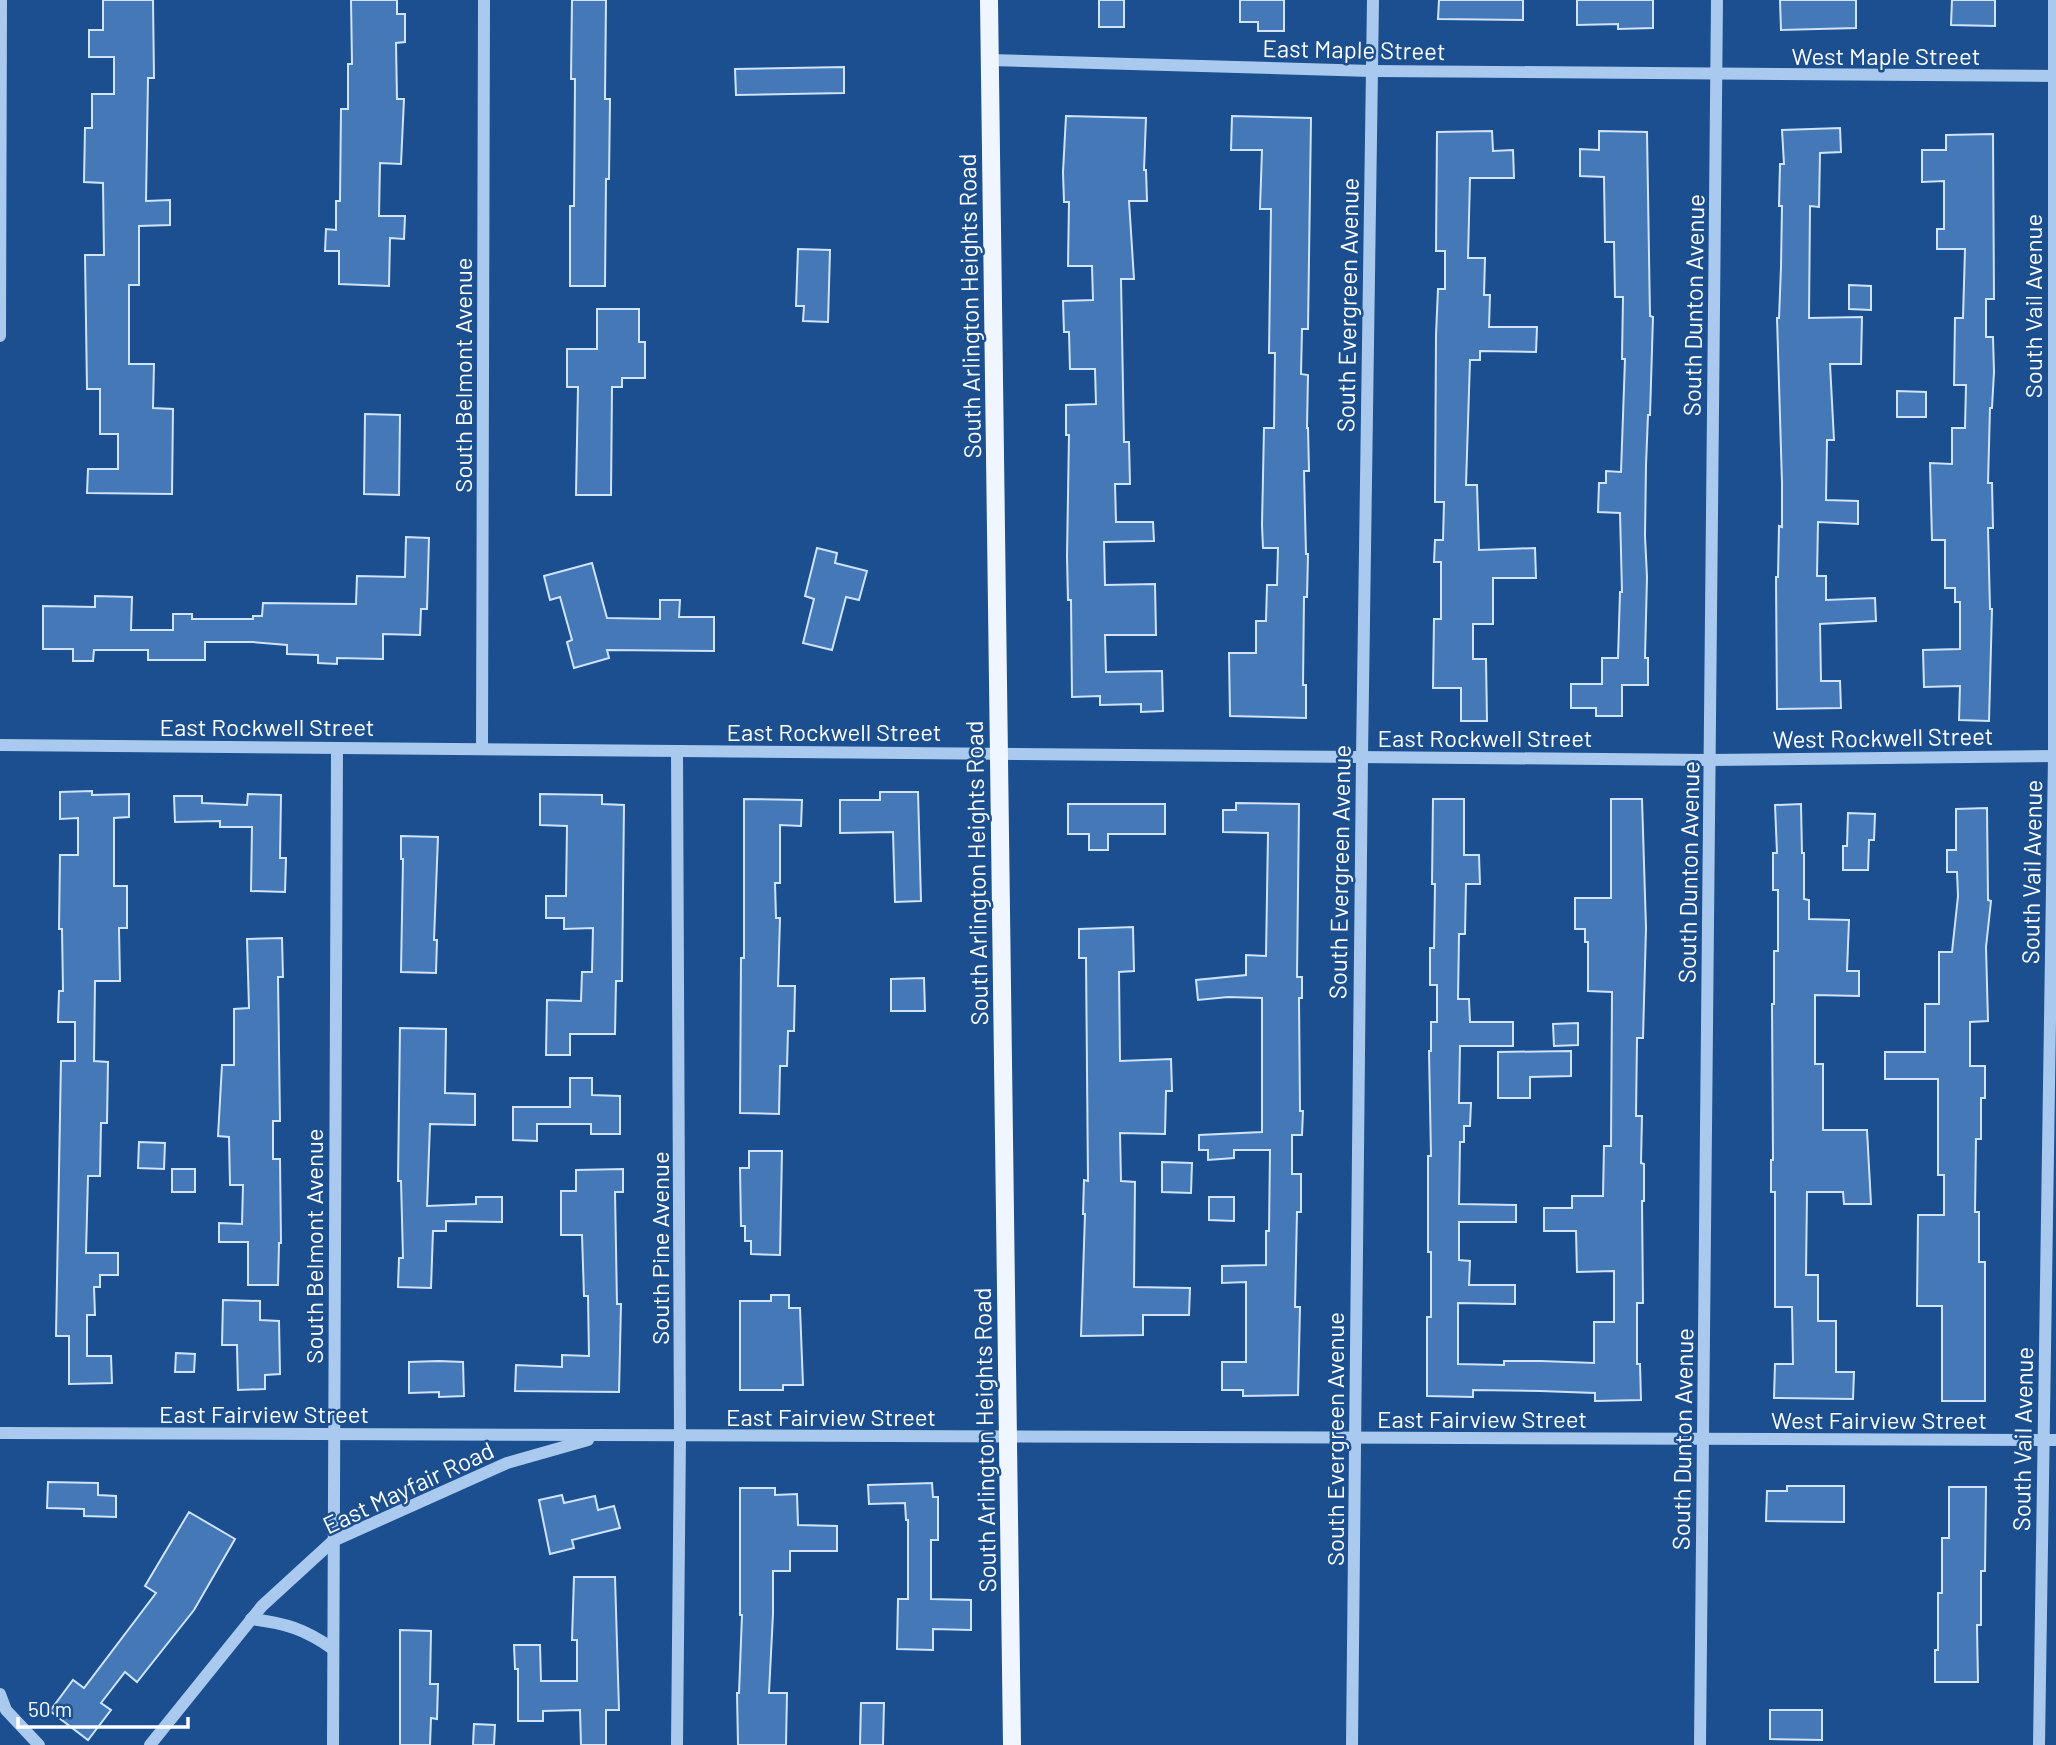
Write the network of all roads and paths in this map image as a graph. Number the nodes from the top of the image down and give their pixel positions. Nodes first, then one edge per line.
1 (1, 0) edge
2 (484, 0) edge
3 (989, 0) edge
4 (1373, 0) edge
5 (1717, 0) edge
6 (2054, 0) edge
7 (990, 60) junction
8 (1372, 71) junction
9 (1717, 75) junction
10 (2055, 76) edge
11 (0, 336) edge
12 (0, 745) edge
13 (337, 748) junction
14 (482, 749) junction
15 (677, 751) junction
16 (999, 754) junction
17 (2055, 756) edge
18 (1362, 757) junction
19 (1710, 760) junction
20 (0, 1433) edge
21 (333, 1435) junction
22 (601, 1436) junction
23 (680, 1436) junction
24 (1008, 1438) junction
25 (1354, 1439) junction
26 (1703, 1440) junction
27 (2042, 1440) junction
28 (2056, 1440) edge
29 (333, 1541) junction
30 (251, 1619) junction
31 (333, 1649) junction
32 (0, 1693) edge
33 (39, 1745) edge
34 (150, 1745) edge
35 (332, 1745) edge
36 (677, 1745) edge
37 (1012, 1745) edge
38 (1352, 1745) edge
39 (1700, 1745) edge
40 (2039, 1745) edge

1 - 11 street
2 - 14 street, South Belmont Avenue
3 - 7 main road, South Arlington Heights Road
4 - 8 street, South Evergreen Avenue
5 - 9 street, South Dunton Avenue
6 - 10 street, South Vail Avenue
7 - 8 street, East Maple Street
7 - 16 main road, South Arlington Heights Road
8 - 9 street, East Maple Street
8 - 18 street, South Evergreen Avenue
9 - 10 street, West Maple Street
9 - 19 street, South Dunton Avenue
10 - 17 street, South Vail Avenue
12 - 13 street, East Rockwell Street
13 - 14 street, East Rockwell Street
13 - 21 street, South Belmont Avenue
14 - 15 street, East Rockwell Street
15 - 16 street, East Rockwell Street
15 - 23 street, South Pine Avenue
16 - 18 street, East Rockwell Street
16 - 24 main road, South Arlington Heights Road
17 - 19 street, West Rockwell Street
17 - 27 street, South Vail Avenue
18 - 19 street, East Rockwell Street
18 - 25 street, South Evergreen Avenue
19 - 26 street, South Dunton Avenue
20 - 21 street, East Fairview Street
21 - 22 street, East Fairview Street
21 - 29 street, South Belmont Avenue
22 - 23 street, East Fairview Street
22 - 29 street, East Mayfair Road
23 - 24 street, East Fairview Street
23 - 36 street, South Pine Avenue
24 - 25 street, East Fairview Street
24 - 37 main road, South Arlington Heights Road
25 - 26 street, East Fairview Street
25 - 38 street, South Evergreen Avenue
26 - 27 street, West Fairview Street
26 - 39 street, South Dunton Avenue
27 - 28 street, West Fairview Street
27 - 40 street, South Vail Avenue
29 - 30 street, East Mayfair Road
29 - 31 street, South Belmont Avenue
30 - 31 street
30 - 34 street, East Mayfair Road
31 - 35 street, South Belmont Avenue
32 - 33 street

